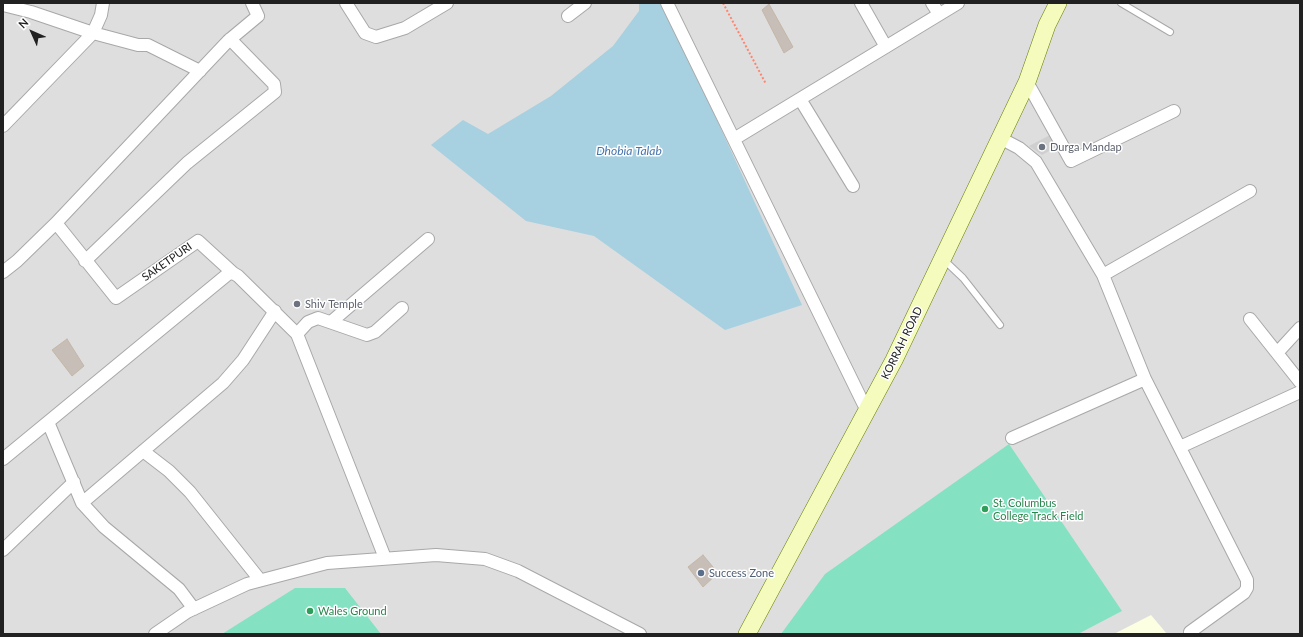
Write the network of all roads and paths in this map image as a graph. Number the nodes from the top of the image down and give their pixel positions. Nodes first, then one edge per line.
1 (103, 3) edge
2 (252, 3) edge
3 (346, 3) edge
4 (447, 3) edge
5 (585, 3) edge
6 (667, 3) edge
7 (723, 3) edge
8 (861, 3) edge
9 (932, 3) edge
10 (958, 3) edge
11 (1058, 3) edge
12 (1121, 3) edge
13 (3, 5) edge
14 (31, 7) edge
15 (939, 14) junction
16 (568, 16) dead end
17 (93, 32) junction
18 (1170, 32) dead end
19 (230, 39) junction
20 (886, 47) junction
21 (200, 70) junction
22 (1027, 82) junction
23 (766, 84) dead end
24 (800, 99) junction
25 (1174, 111) dead end
26 (3, 126) edge
27 (1000, 138) junction
28 (734, 139) junction
29 (853, 186) dead end
30 (1250, 190) dead end
31 (56, 222) junction
32 (428, 239) dead end
33 (943, 259) junction
34 (85, 261) junction
35 (3, 272) edge
36 (233, 273) junction
37 (1103, 275) junction
38 (402, 308) dead end
39 (275, 311) junction
40 (1250, 319) dead end
41 (331, 322) junction
42 (1000, 325) dead end
43 (1300, 328) edge
44 (297, 334) junction
45 (1277, 353) junction
46 (1145, 379) junction
47 (1300, 382) edge
48 (1300, 392) edge
49 (867, 411) junction
50 (48, 422) junction
51 (1012, 438) dead end
52 (1180, 447) junction
53 (144, 451) junction
54 (3, 459) edge
55 (74, 482) junction
56 (82, 503) junction
57 (3, 550) edge
58 (385, 558) junction
59 (260, 580) junction
60 (194, 609) junction
61 (155, 634) edge
62 (640, 634) edge
63 (748, 634) edge
64 (1191, 634) edge

1 - 17 street
2 - 19 street
3 - 4 street
5 - 16 street
6 - 28 street
7 - 23 path
8 - 20 street
9 - 15 street
10 - 15 street
11 - 22 main road, KORRAH ROAD
12 - 18 lane
13 - 14 street
14 - 17 street
15 - 20 street
17 - 21 street
17 - 26 street
19 - 21 street
19 - 34 street
20 - 24 street
21 - 31 street
22 - 25 street
22 - 27 main road, KORRAH ROAD
24 - 28 street
24 - 29 street
27 - 33 main road, KORRAH ROAD
27 - 37 street
28 - 49 street
30 - 37 street
31 - 34 street
31 - 35 street
32 - 41 street
33 - 42 lane
33 - 49 main road, KORRAH ROAD
34 - 36 street, SAKETPURI
36 - 39 street
36 - 50 street
37 - 46 street
38 - 41 street
39 - 44 street
39 - 53 street
40 - 45 street
41 - 44 street
43 - 45 street
44 - 58 street
45 - 47 street
46 - 51 street
46 - 52 street
48 - 52 street
49 - 63 main road, KORRAH ROAD
50 - 54 street
50 - 55 street
52 - 64 street
53 - 56 street
53 - 59 street
55 - 56 street
55 - 57 street
56 - 60 street
58 - 59 street
58 - 62 street
59 - 60 street
60 - 61 street

